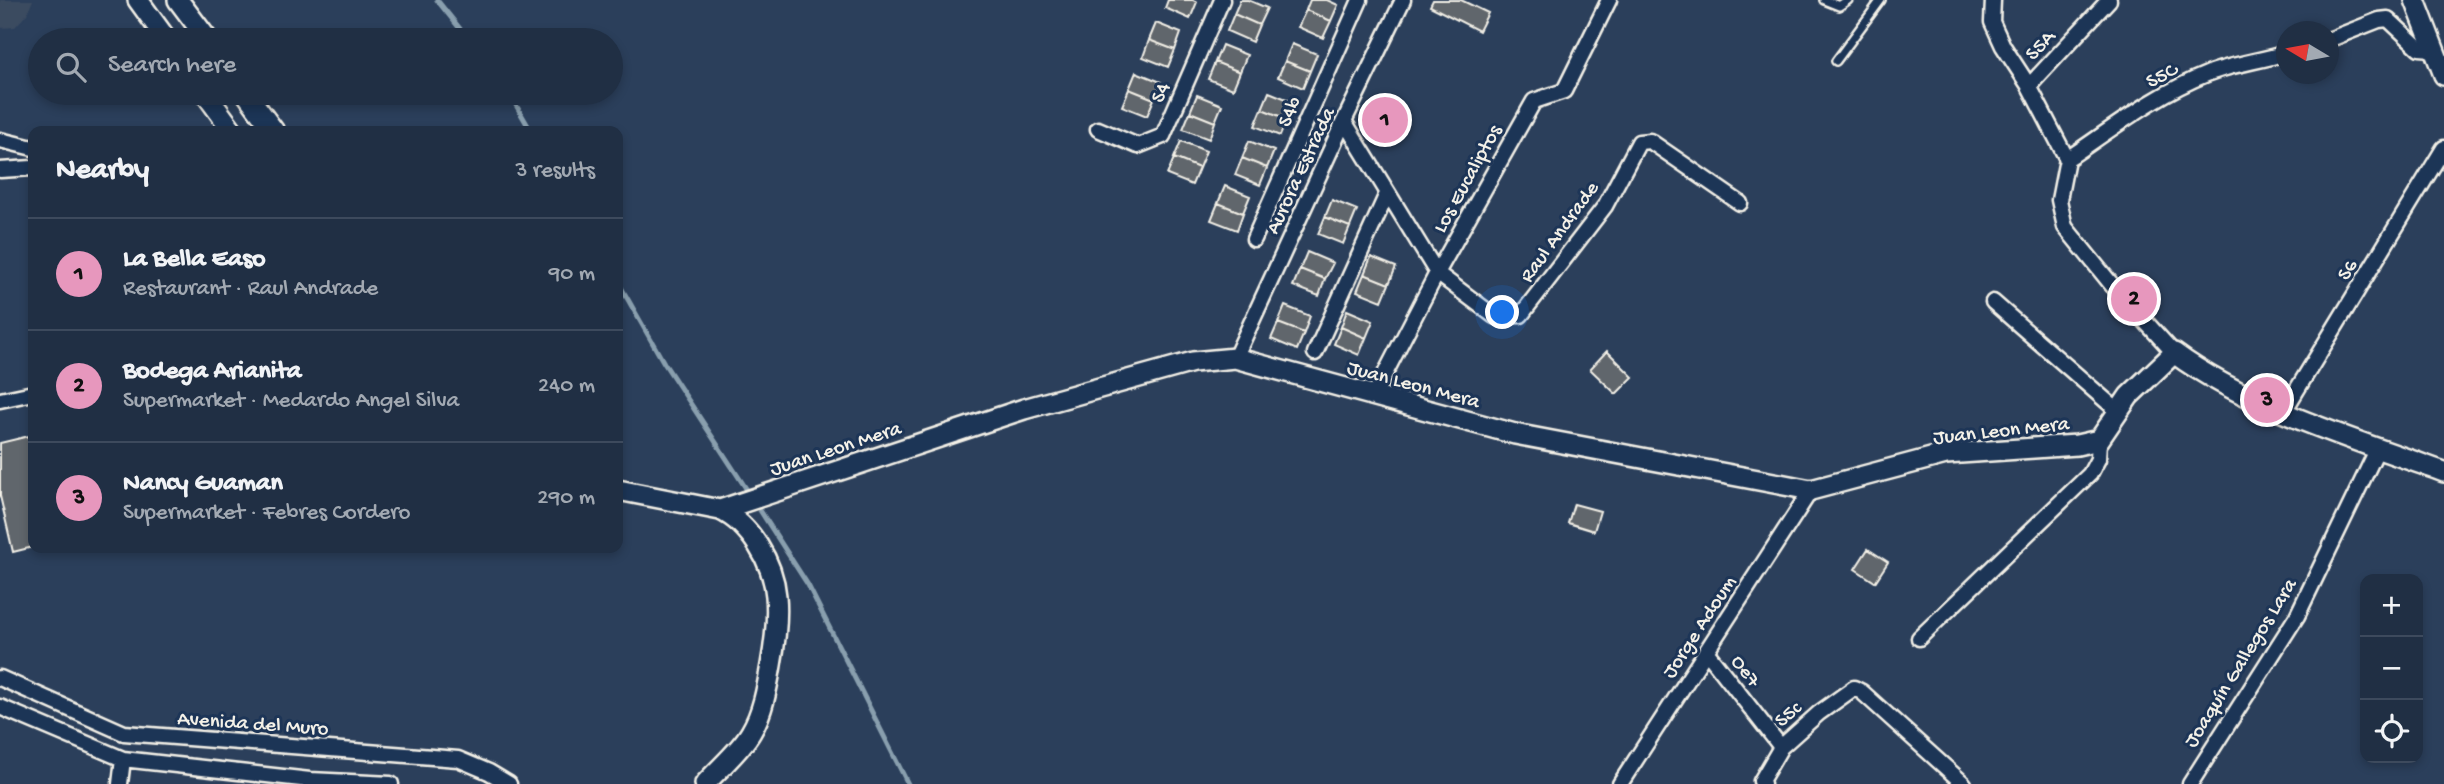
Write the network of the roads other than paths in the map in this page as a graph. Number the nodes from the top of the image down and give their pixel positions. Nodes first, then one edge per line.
1 (138, 0) edge
2 (178, 0) edge
3 (1222, 0) edge
4 (1360, 0) edge
5 (1609, 0) edge
6 (1824, 0) edge
7 (1848, 0) edge
8 (1881, 0) edge
9 (1993, 0) edge
10 (2109, 0) edge
11 (2414, 0) edge
12 (1398, 2) edge
13 (158, 28) edge
14 (199, 28) edge
15 (2339, 36) edge
16 (2433, 48) junction
17 (2276, 56) edge
18 (1836, 61) dead end
19 (2444, 75) edge
20 (2029, 86) junction
21 (214, 105) edge
22 (255, 105) edge
23 (1344, 121) junction
24 (229, 126) edge
25 (270, 126) edge
26 (1098, 129) dead end
27 (0, 140) edge
28 (28, 147) edge
29 (2444, 148) edge
30 (2067, 159) junction
31 (28, 168) edge
32 (0, 170) edge
33 (1387, 194) junction
34 (1740, 203) dead end
35 (1254, 239) dead end
36 (1437, 273) junction
37 (1993, 302) dead end
38 (2174, 353) junction
39 (1315, 354) dead end
40 (1236, 358) junction
41 (28, 394) edge
42 (1374, 395) junction
43 (0, 400) edge
44 (2284, 411) junction
45 (2119, 412) junction
46 (2099, 440) junction
47 (2378, 448) junction
48 (2444, 472) edge
49 (623, 491) edge
50 (1811, 491) junction
51 (720, 510) junction
52 (1919, 638) dead end
53 (1706, 651) junction
54 (0, 678) edge
55 (0, 707) edge
56 (1781, 747) junction
57 (123, 759) junction
58 (1762, 783) edge
59 (120, 784) edge
60 (391, 784) edge
61 (509, 784) edge
62 (705, 784) edge
63 (1620, 784) edge
64 (1964, 784) edge
65 (2190, 784) edge

1 - 13 street
2 - 14 street
3 - 26 street, S4
4 - 35 street, S4b
5 - 36 street, Los Eucaliptos
6 - 7 lane
8 - 18 lane
9 - 20 street
10 - 20 street, S5A
11 - 16 street
12 - 23 street, Aurora Estrada
15 - 16 street
16 - 19 street
17 - 30 street, S5C
20 - 30 street
21 - 24 street
22 - 25 street
23 - 33 street, Raul Andrade
23 - 40 street, Aurora Estrada
27 - 28 street
29 - 44 street, S6
30 - 38 street
31 - 32 street
33 - 36 street, Raul Andrade
33 - 39 street
34 - 36 street, Raul Andrade
36 - 42 street, Los Eucaliptos
37 - 45 street
38 - 44 street
38 - 45 street, Juan Leon Mera
40 - 42 street, Juan Leon Mera
40 - 51 street, Juan Leon Mera
41 - 43 street
42 - 50 street, Juan Leon Mera
44 - 47 street
45 - 46 street, Juan Leon Mera
46 - 50 street, Juan Leon Mera
46 - 52 street
47 - 48 street
47 - 65 street, Joaquín Gallegos Lara
49 - 51 street, Juan Leon Mera
50 - 53 street, Jorge Adoum
51 - 62 street
53 - 56 street, Oe7
53 - 63 street, Jorge Adoum
54 - 61 street, Avenida del Muro
55 - 57 street
56 - 58 street, S5c
56 - 64 street, S5c
57 - 59 street
57 - 60 street

